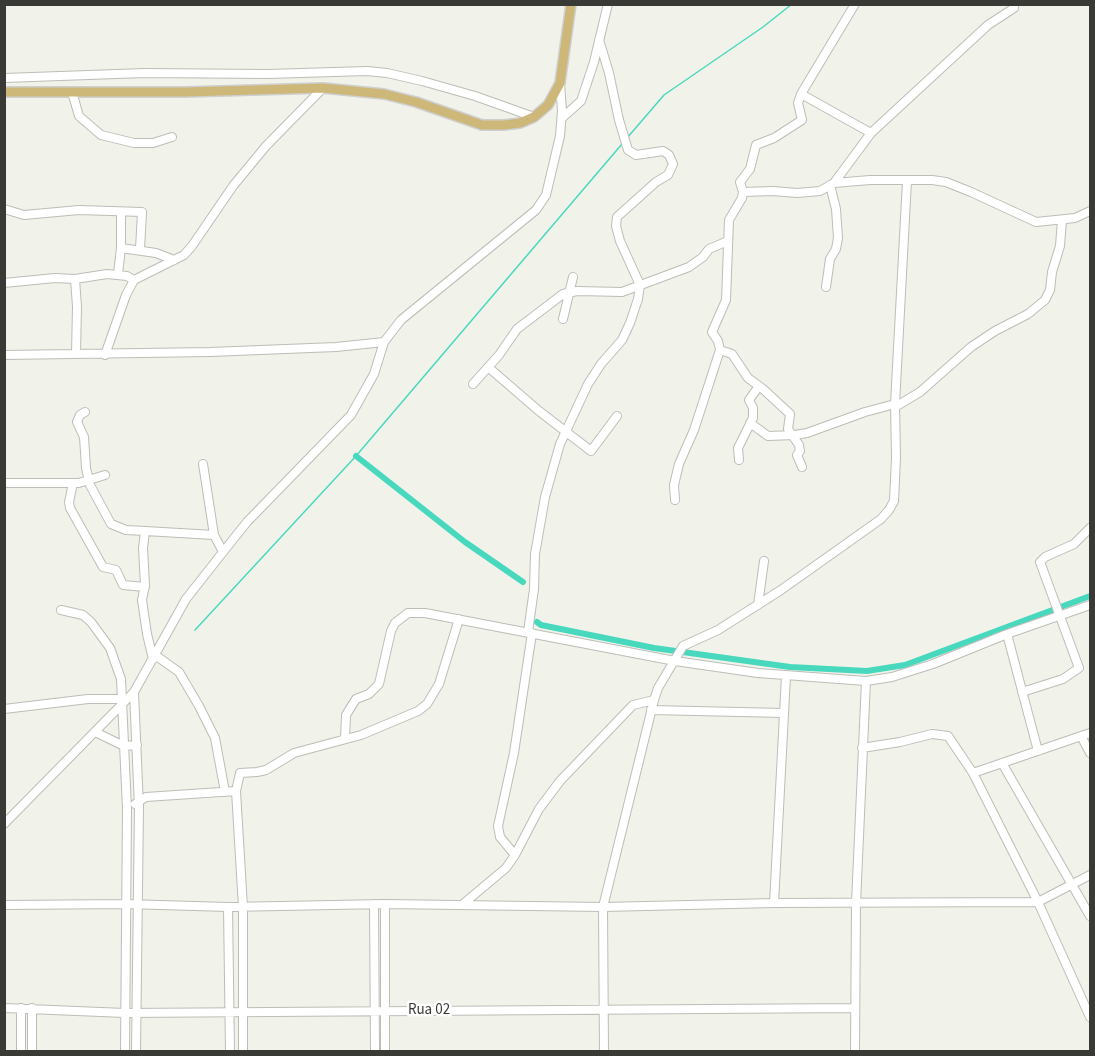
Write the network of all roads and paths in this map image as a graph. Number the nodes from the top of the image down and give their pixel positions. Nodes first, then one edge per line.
1 (571, 4) edge
2 (608, 4) edge
3 (855, 4) edge
4 (1014, 8) dead end
5 (599, 40) junction
6 (4, 78) edge
7 (560, 83) junction
8 (323, 88) junction
9 (4, 92) edge
10 (72, 92) junction
11 (801, 94) junction
12 (534, 117) junction
13 (562, 118) junction
14 (871, 133) junction
15 (172, 137) dead end
16 (908, 181) junction
17 (832, 184) junction
18 (743, 192) junction
19 (4, 209) edge
20 (121, 212) junction
21 (1090, 212) edge
22 (1062, 220) junction
23 (728, 241) junction
24 (122, 248) junction
25 (140, 249) junction
26 (174, 260) junction
27 (118, 274) junction
28 (573, 277) dead end
29 (75, 279) junction
30 (134, 280) junction
31 (4, 283) edge
32 (640, 285) junction
33 (826, 287) dead end
34 (570, 292) junction
35 (563, 319) dead end
36 (384, 342) junction
37 (720, 350) junction
38 (76, 354) junction
39 (4, 355) edge
40 (105, 355) junction
41 (488, 367) junction
42 (473, 384) dead end
43 (759, 386) junction
44 (895, 406) junction
45 (85, 412) dead end
46 (617, 416) dead end
47 (750, 423) junction
48 (565, 431) junction
49 (791, 435) junction
50 (739, 459) dead end
51 (203, 464) dead end
52 (802, 467) dead end
53 (105, 475) dead end
54 (88, 479) junction
55 (4, 483) edge
56 (73, 483) junction
57 (675, 500) dead end
58 (1090, 528) edge
59 (146, 531) junction
60 (214, 535) junction
61 (223, 552) junction
62 (764, 561) dead end
63 (145, 587) junction
64 (758, 605) junction
65 (1090, 605) edge
66 (61, 610) dead end
67 (1058, 613) junction
68 (459, 619) junction
69 (530, 632) junction
70 (1007, 634) junction
71 (154, 657) junction
72 (675, 660) junction
73 (786, 676) junction
74 (866, 681) junction
75 (134, 692) junction
76 (1022, 692) junction
77 (654, 700) junction
78 (122, 701) junction
79 (4, 709) edge
80 (651, 710) junction
81 (784, 712) junction
82 (95, 732) junction
83 (1090, 733) edge
84 (1081, 736) junction
85 (345, 739) junction
86 (137, 745) junction
87 (124, 746) junction
88 (862, 748) junction
89 (1038, 751) junction
90 (1090, 753) edge
91 (1002, 764) junction
92 (974, 773) junction
93 (236, 790) junction
94 (225, 792) junction
95 (138, 801) junction
96 (127, 808) junction
97 (4, 824) edge
98 (515, 855) junction
99 (1090, 875) edge
100 (1072, 885) junction
101 (1038, 902) junction
102 (774, 903) junction
103 (856, 903) junction
104 (126, 904) junction
105 (138, 904) junction
106 (374, 904) junction
107 (385, 904) junction
108 (463, 904) junction
109 (4, 905) edge
110 (228, 907) junction
111 (243, 907) junction
112 (603, 907) junction
113 (1090, 916) edge
114 (4, 1008) edge
115 (21, 1008) junction
116 (32, 1008) junction
117 (855, 1008) junction
118 (605, 1010) junction
119 (386, 1011) junction
120 (125, 1012) junction
121 (137, 1012) junction
122 (230, 1012) junction
123 (243, 1012) junction
124 (375, 1012) junction
125 (1090, 1017) edge
126 (21, 1052) edge
127 (32, 1052) edge
128 (125, 1052) edge
129 (136, 1052) edge
130 (230, 1052) edge
131 (243, 1052) edge
132 (375, 1052) edge
133 (386, 1052) edge
134 (604, 1052) edge
135 (855, 1052) edge

1 - 7 main road
2 - 5 street
3 - 11 street
4 - 14 street
5 - 13 street
5 - 32 street
6 - 12 street
7 - 12 main road
7 - 13 street
8 - 10 main road
8 - 12 main road
8 - 26 street
9 - 10 main road
10 - 15 street
11 - 14 street
11 - 18 street
13 - 36 street
14 - 17 street
16 - 17 street
16 - 22 street
16 - 44 street
17 - 18 street
17 - 33 street
18 - 23 street
19 - 20 street
20 - 24 street
20 - 25 street
21 - 22 street
22 - 44 street
23 - 32 street
23 - 37 street
24 - 25 street
24 - 27 street
25 - 26 street
26 - 30 street
27 - 29 street
27 - 30 street
28 - 34 street
29 - 31 street
29 - 38 street
30 - 40 street
32 - 34 street
32 - 48 street
34 - 35 street
34 - 41 street
36 - 40 street
36 - 61 street
37 - 43 street
37 - 57 street
38 - 39 street
38 - 40 street
41 - 42 street
41 - 48 street
43 - 47 street
43 - 49 street
44 - 49 street
44 - 64 street
45 - 54 street
46 - 48 street
47 - 49 street
47 - 50 street
48 - 69 street
49 - 52 street
51 - 60 street
53 - 54 street
54 - 56 street
54 - 59 street
55 - 56 street
56 - 63 street
58 - 67 street
59 - 60 street
59 - 63 street
60 - 61 street
61 - 71 street
62 - 64 street
63 - 71 street
64 - 72 street
65 - 67 street
66 - 78 street
67 - 70 street
67 - 76 street
68 - 69 street
68 - 85 street
68 - 85 street
69 - 72 street
69 - 98 street
70 - 74 street
70 - 76 street
71 - 75 street
71 - 94 street
72 - 73 street
72 - 77 street
73 - 74 street
73 - 81 street
74 - 88 street
75 - 78 street
75 - 86 street
76 - 89 street
77 - 80 street
77 - 98 street
78 - 79 street
78 - 82 street
78 - 87 street
80 - 81 street
80 - 112 street
81 - 102 street
82 - 87 street
82 - 97 street
83 - 84 street
84 - 89 street
84 - 90 street
85 - 93 street
86 - 87 street
86 - 95 street
87 - 96 street
88 - 92 street
88 - 103 street
89 - 91 street
91 - 92 street
91 - 100 street
92 - 101 street
93 - 94 street
93 - 111 street
94 - 95 street
95 - 96 street
95 - 105 street
96 - 104 street
98 - 108 street
99 - 100 street
100 - 101 street
100 - 113 street
101 - 103 street
101 - 125 street
102 - 103 street
102 - 112 street
103 - 117 street
104 - 105 street
104 - 109 street
104 - 120 street
105 - 110 street
105 - 121 street
106 - 107 street
106 - 111 street
106 - 124 street
107 - 108 street
107 - 119 street
108 - 112 street
110 - 111 street
110 - 122 street
111 - 123 street
112 - 118 street
114 - 115 street, Rua 02
115 - 116 street, Rua 02
115 - 126 street
116 - 120 street, Rua 02
116 - 127 street
117 - 118 street, Rua 02
117 - 135 street
118 - 119 street, Rua 02
118 - 134 street
119 - 124 street, Rua 02
119 - 133 street
120 - 121 street, Rua 02
120 - 128 street
121 - 122 street, Rua 02
121 - 129 street
122 - 123 street, Rua 02
122 - 130 street
123 - 124 street, Rua 02
123 - 131 street
124 - 132 street

